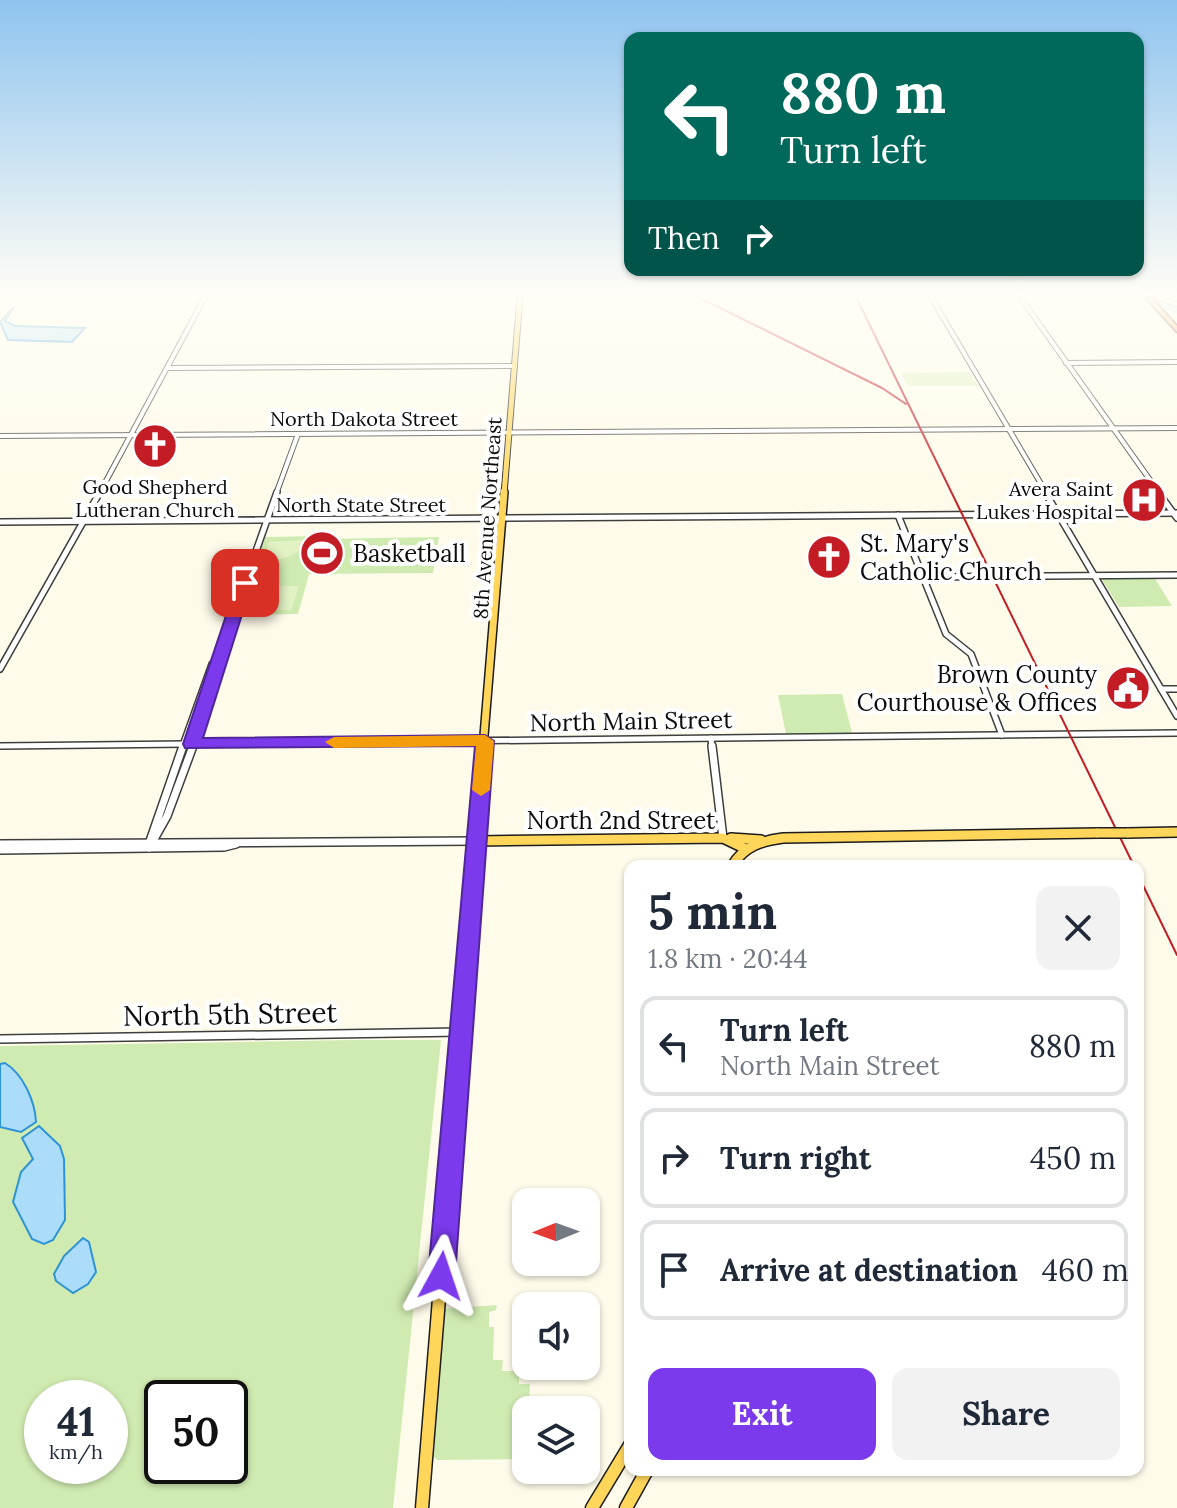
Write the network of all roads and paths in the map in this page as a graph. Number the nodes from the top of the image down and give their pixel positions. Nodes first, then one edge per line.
1 (277, 367) edge
2 (515, 367) edge
3 (972, 367) edge
4 (1069, 367) edge
5 (169, 368) joint
6 (1177, 428) edge
7 (1008, 429) junction
8 (1112, 429) junction
9 (1127, 429) junction
10 (1095, 430) junction
11 (511, 433) junction
12 (298, 434) junction
13 (132, 435) junction
14 (0, 436) edge
15 (1118, 436) junction
16 (1058, 514) junction
17 (1176, 514) edge
18 (898, 515) junction
19 (504, 518) junction
20 (267, 520) junction
21 (0, 522) edge
22 (83, 522) junction
23 (1094, 575) junction
24 (1177, 575) edge
25 (923, 577) junction
26 (0, 669) edge
27 (1161, 689) junction
28 (1177, 689) edge
29 (1177, 716) edge
30 (1177, 733) edge
31 (1002, 735) junction
32 (711, 738) junction
33 (485, 741) junction
34 (188, 744) junction
35 (0, 746) edge
36 (722, 827) junction
37 (1176, 832) edge
38 (712, 838) junction
39 (729, 838) junction
40 (766, 840) junction
41 (477, 841) junction
42 (0, 844) edge
43 (152, 844) junction
44 (746, 849) junction
45 (0, 850) edge
46 (734, 860) edge
47 (736, 860) edge
48 (461, 1032) junction
49 (0, 1039) edge
50 (624, 1455) edge
51 (644, 1476) edge
52 (422, 1508) edge
53 (592, 1508) edge
54 (626, 1508) edge

1 - 5 street
2 - 11 main road, 8th Avenue Northeast
3 - 7 street
4 - 8 street
5 - 13 street
6 - 9 street
7 - 10 street, North Dakota Street
7 - 11 street, North Dakota Street
7 - 16 street
8 - 9 street
8 - 10 street
8 - 15 street
9 - 15 street
10 - 15 street
11 - 12 street, North Dakota Street
11 - 19 main road, 8th Avenue Northeast
12 - 13 street, North Dakota Street
12 - 20 street
13 - 14 street, North Dakota Street
13 - 22 street
15 - 17 street
16 - 17 street, North State Street
16 - 18 street, North State Street
16 - 23 street
18 - 19 street, North State Street
18 - 25 street
19 - 20 street, North State Street
19 - 33 main road, 8th Avenue Northeast
20 - 22 street, North State Street
20 - 34 street
21 - 22 street, North State Street
22 - 26 street
23 - 24 street
23 - 25 street
23 - 27 street
25 - 31 street
27 - 28 street
27 - 29 street
30 - 31 street, North Main Street
31 - 32 street, North Main Street
32 - 33 street, North Main Street
32 - 36 street
33 - 34 street, North Main Street
33 - 41 main road, 8th Avenue Northeast
34 - 35 street, North Main Street
34 - 43 street
36 - 39 street
36 - 39 street
37 - 40 main road, North 2nd Street, bridge
38 - 39 main road, North 2nd Street
38 - 41 main road, North 2nd Street
38 - 46 main road
39 - 40 main road
39 - 44 main road, North 2nd Street
40 - 44 main road, North 2nd Street
41 - 43 street, North 2nd Street
41 - 48 main road, 8th Avenue Northeast
42 - 43 street, North 2nd Street
43 - 45 street, North 2nd Street
44 - 47 main road
48 - 49 street, North 5th Street
48 - 52 main road, 8th Avenue Northeast
50 - 53 main road
51 - 54 main road

